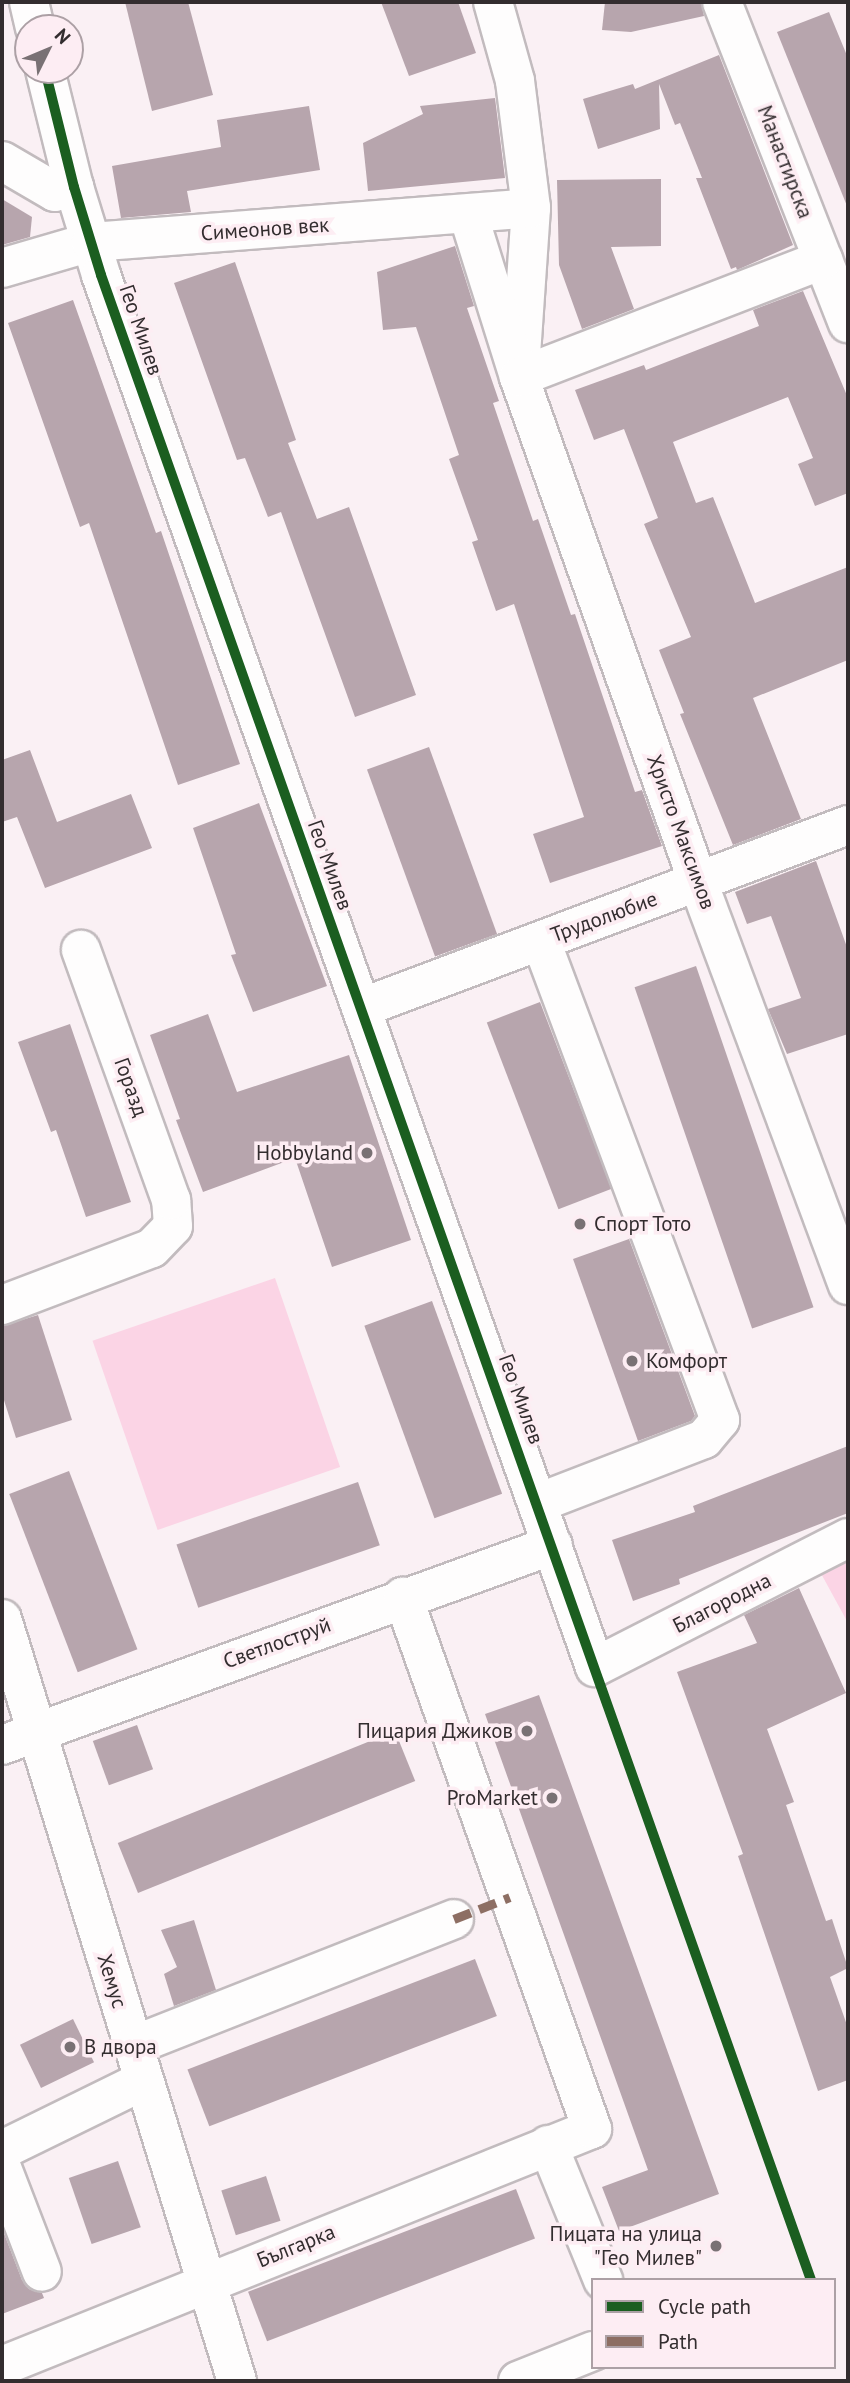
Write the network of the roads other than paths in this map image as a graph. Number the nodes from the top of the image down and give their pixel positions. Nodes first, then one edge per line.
1 (493, 2) edge
2 (722, 2) edge
3 (48, 84) edge
4 (2, 161) edge
5 (74, 187) junction
6 (531, 208) junction
7 (468, 214) junction
8 (91, 242) junction
9 (823, 260) junction
10 (2, 268) edge
11 (848, 323) edge
12 (519, 377) junction
13 (848, 825) edge
14 (698, 882) junction
15 (541, 941) junction
16 (81, 950) dead end
17 (361, 1008) junction
18 (848, 1285) edge
19 (2, 1305) edge
20 (538, 1503) junction
21 (848, 1538) edge
22 (553, 1545) junction
23 (403, 1597) junction
24 (2, 1619) edge
25 (595, 1667) joint
26 (19, 1738) edge
27 (454, 1919) dead end
28 (137, 2064) junction
29 (548, 2146) junction
30 (2, 2150) edge
31 (2, 2168) edge
32 (42, 2272) dead end
33 (602, 2278) edge
34 (205, 2283) junction
35 (591, 2352) edge
36 (2, 2366) edge
37 (237, 2381) edge
38 (518, 2381) edge

1 - 6 street, Христо Максимов
2 - 9 street, Манастирска
3 - 5 street, Гео Милев
4 - 5 street
5 - 8 street, Гео Милев
6 - 7 street, Симеонов век
6 - 12 street, Христо Максимов
7 - 8 street, Симеонов век
7 - 12 street, Христо Максимов
8 - 10 street, Симеонов век
8 - 17 street, Гео Милев
9 - 11 street, Манастирска
9 - 12 street
12 - 14 street, Христо Максимов
13 - 14 street, Трудолюбие
14 - 15 street, Трудолюбие
14 - 18 street, Христо Максимов
15 - 17 street, Трудолюбие
15 - 20 street
16 - 19 street, Горазд
17 - 20 street, Гео Милев
20 - 22 street, Гео Милев
21 - 25 street, Благородна
22 - 23 street, Светлоструй
22 - 25 street, Гео Милев
23 - 26 street, Светлоструй
23 - 29 street, Българка
24 - 26 street, Хемус
26 - 28 street, Хемус
27 - 28 street
28 - 30 street
28 - 34 street, Хемус
29 - 33 street
29 - 34 street, Българка
31 - 32 street
34 - 36 street, Българка
34 - 37 street, Хемус
35 - 38 street

